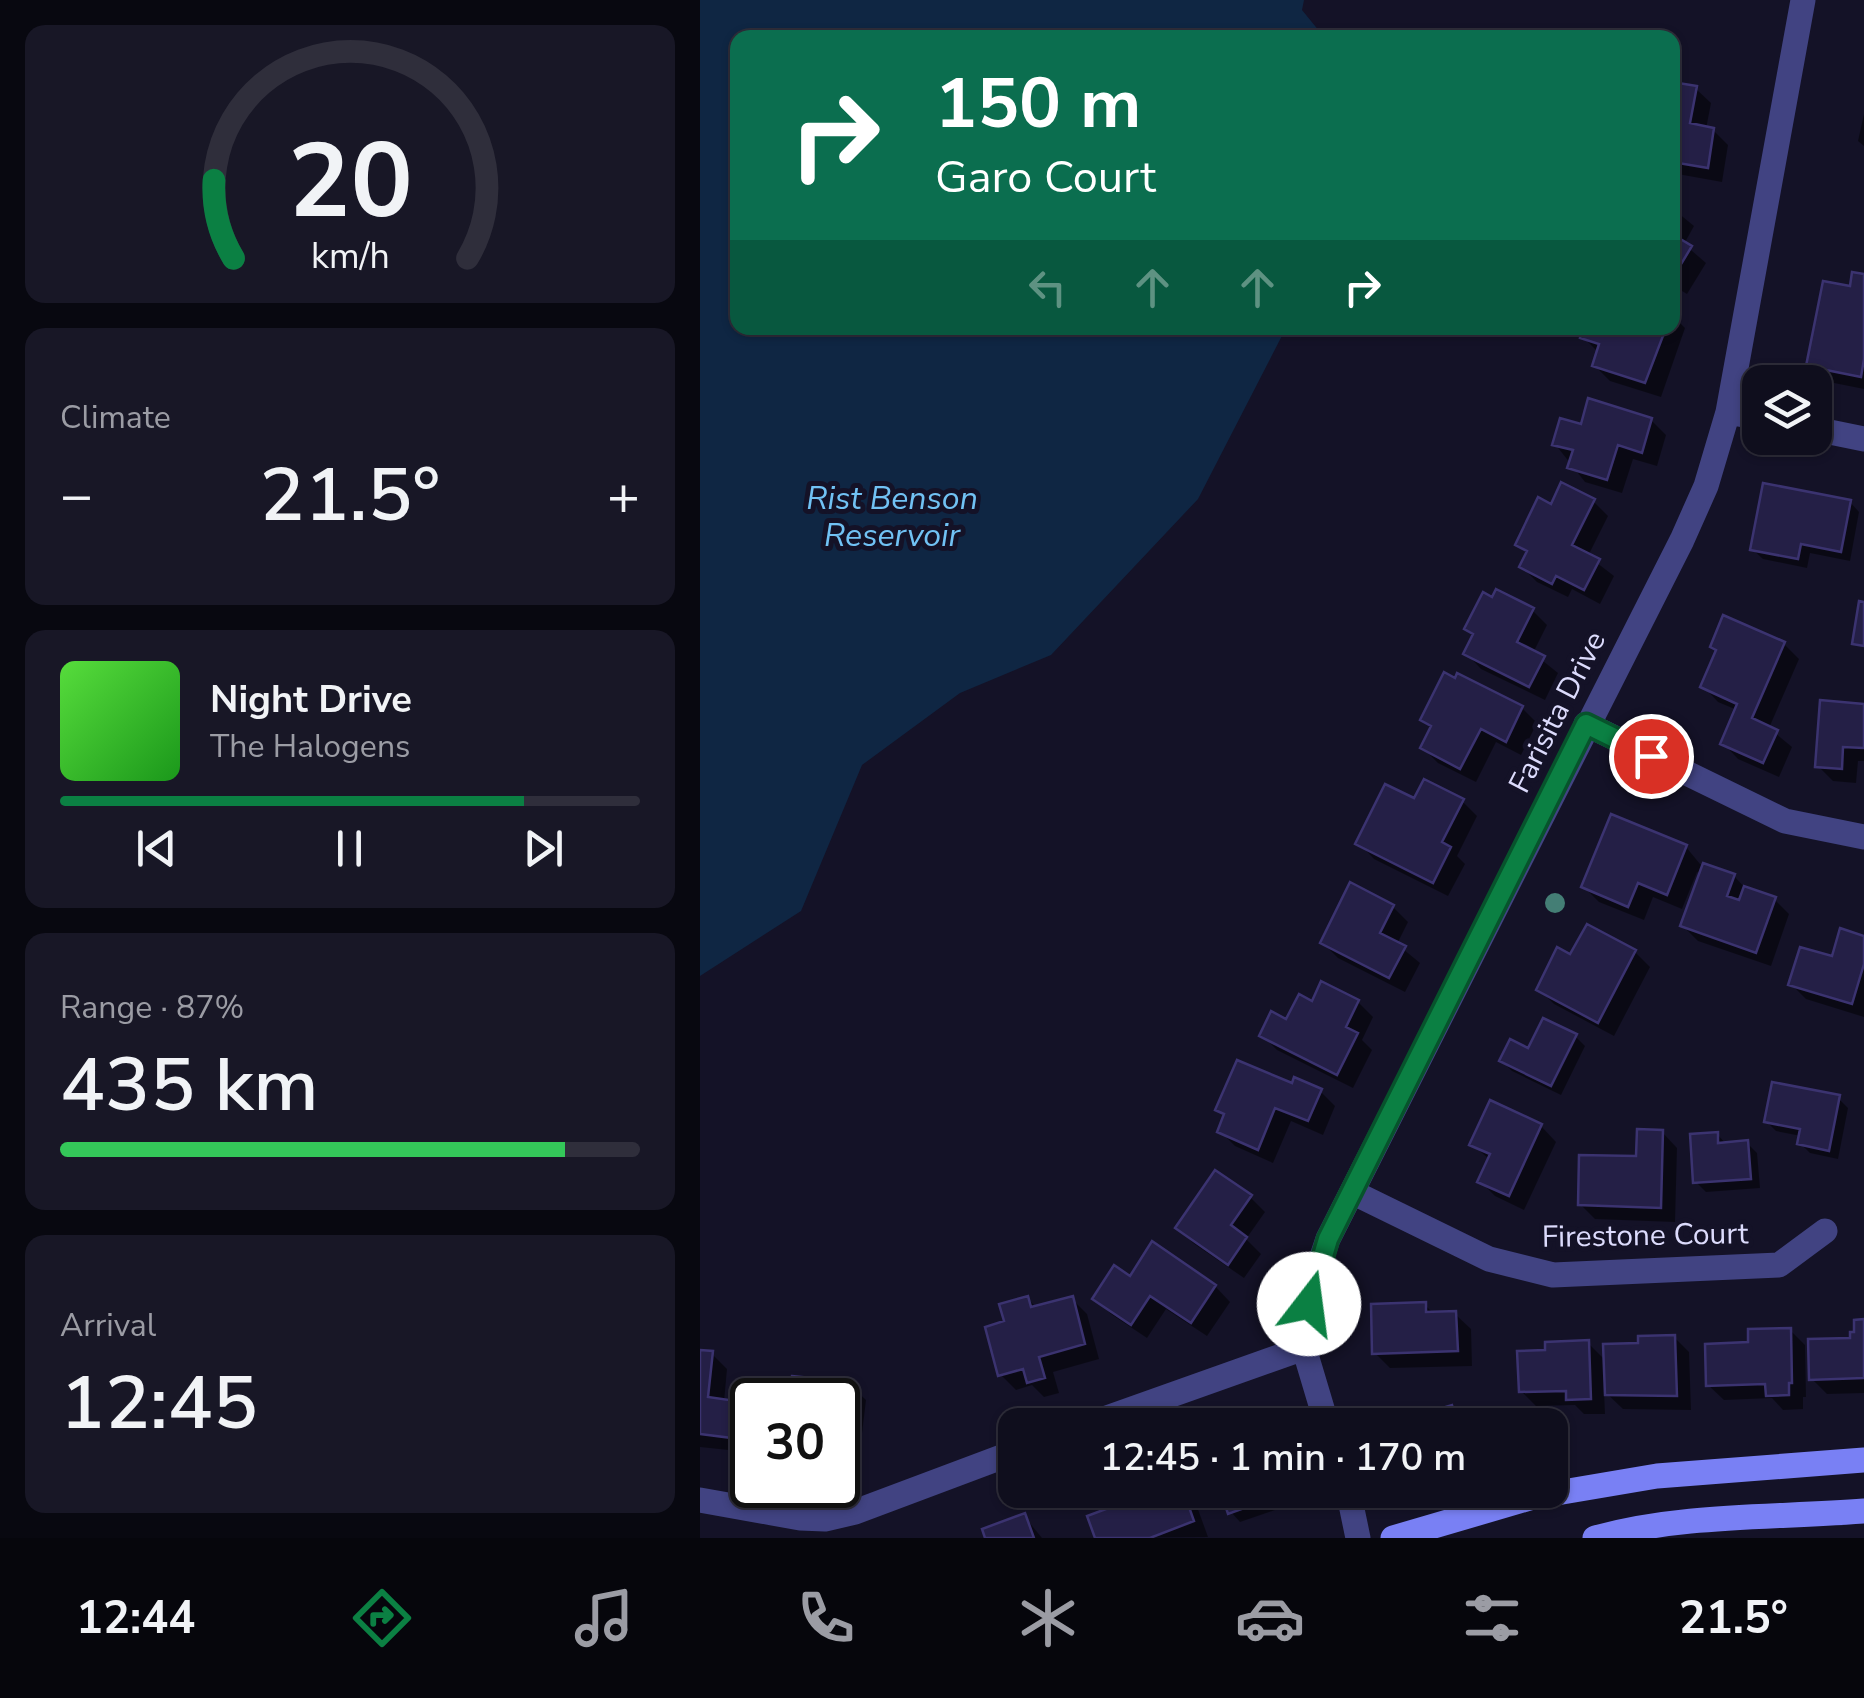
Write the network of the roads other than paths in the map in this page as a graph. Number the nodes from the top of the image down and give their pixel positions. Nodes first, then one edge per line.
1 (1804, 0) edge
2 (1728, 412) junction
3 (1742, 415) edge
4 (1832, 432) edge
5 (1864, 439) edge
6 (1586, 724) junction
7 (1864, 837) edge
8 (1352, 1192) junction
9 (1825, 1231) dead end
10 (1304, 1348) junction
11 (1135, 1408) edge
12 (1323, 1408) edge
13 (998, 1458) edge
14 (1864, 1460) edge
15 (700, 1500) edge
16 (1352, 1508) edge
17 (1864, 1511) edge
18 (1358, 1538) edge
19 (1393, 1538) edge
20 (1595, 1538) edge

1 - 2 street, Farisita Drive
2 - 3 street
2 - 6 street, Farisita Drive
4 - 5 street
6 - 7 street
6 - 8 street, Farisita Drive
8 - 9 street, Firestone Court
8 - 10 street, Farisita Drive
10 - 11 street
10 - 12 street, Farisita Drive
13 - 15 street
14 - 19 main road
16 - 18 street
17 - 20 main road

